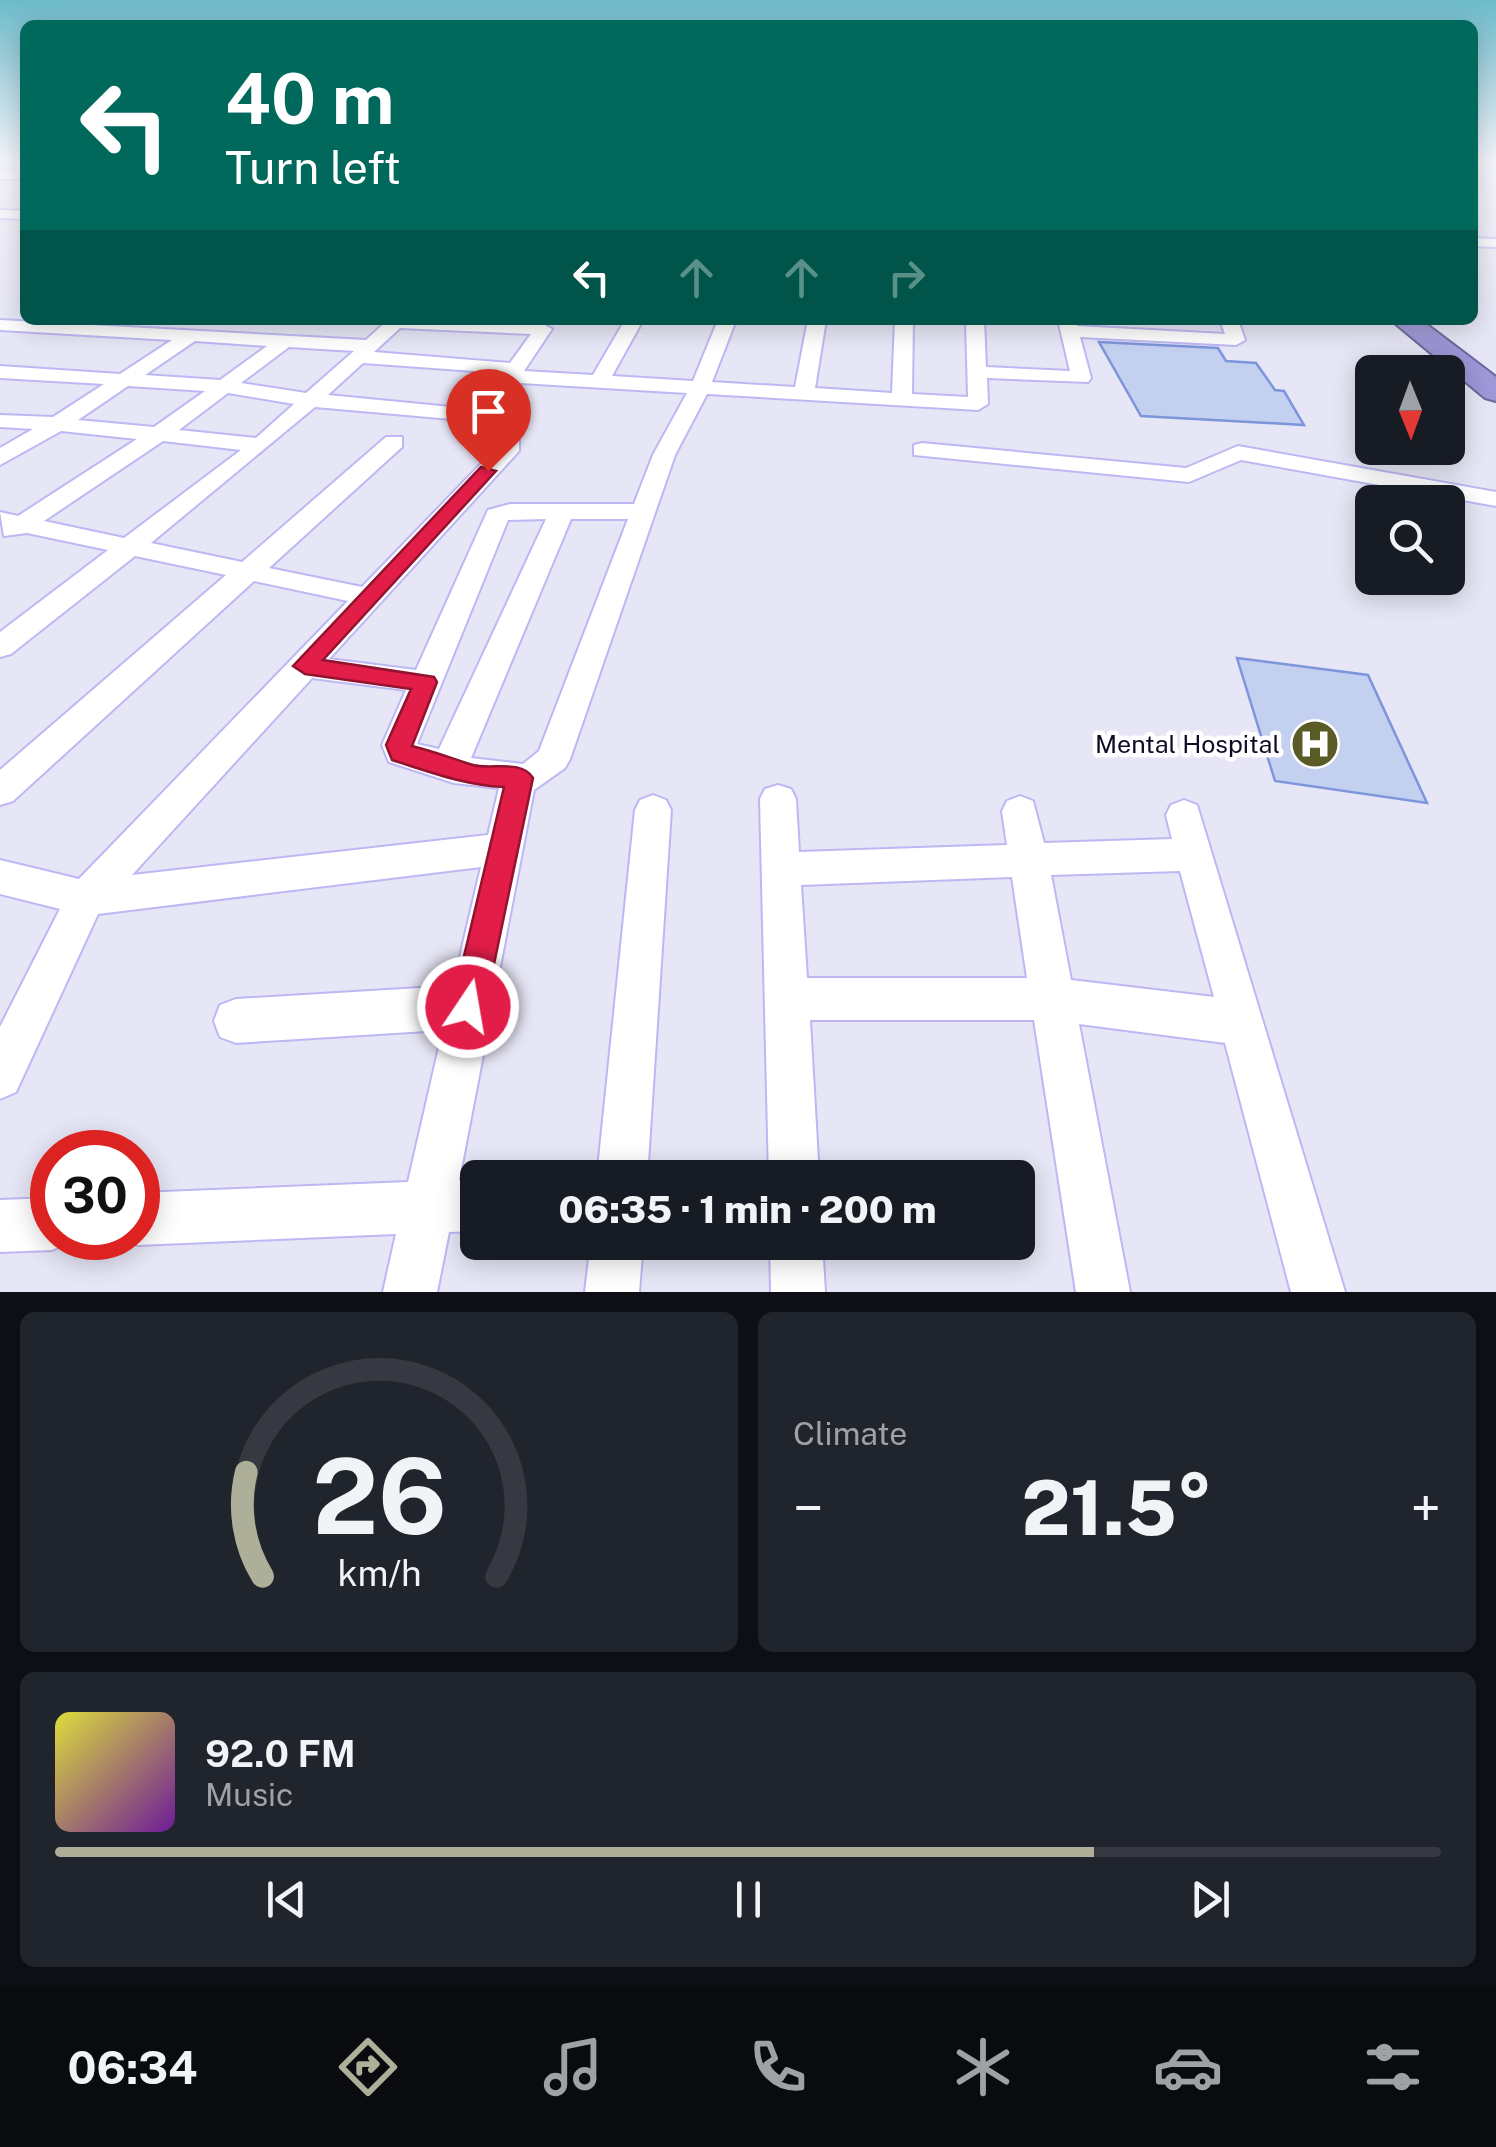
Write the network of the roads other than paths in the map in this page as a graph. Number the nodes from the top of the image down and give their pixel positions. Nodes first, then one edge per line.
1 (0, 325) edge
2 (394, 325) edge
3 (460, 325) edge
4 (631, 325) edge
5 (724, 325) edge
6 (816, 325) edge
7 (904, 325) edge
8 (975, 325) edge
9 (1231, 325) edge
10 (1410, 325) edge
11 (1437, 325) edge
12 (1069, 326) edge
13 (191, 336) junction
14 (285, 341) junction
15 (364, 352) junction
16 (1496, 369) edge
17 (0, 372) edge
18 (513, 372) junction
19 (976, 372) junction
20 (123, 381) junction
21 (599, 382) junction
22 (224, 386) junction
23 (700, 388) junction
24 (1496, 392) edge
25 (804, 394) junction
26 (310, 400) junction
27 (902, 400) junction
28 (451, 413) dead end
29 (0, 421) edge
30 (57, 424) junction
31 (158, 434) junction
32 (394, 442) dead end
33 (261, 445) junction
34 (511, 446) dead end
35 (922, 450) dead end
36 (0, 458) edge
37 (1496, 499) edge
38 (562, 511) junction
39 (643, 512) junction
40 (7, 528) edge
41 (134, 548) junction
42 (248, 572) junction
43 (370, 596) junction
44 (0, 647) edge
45 (305, 666) junction
46 (425, 682) junction
47 (453, 765) junction
48 (519, 778) junction
49 (0, 791) edge
50 (778, 799) dead end
51 (653, 810) dead end
52 (1020, 811) dead end
53 (501, 849) junction
54 (1030, 857) junction
55 (781, 869) junction
56 (0, 877) edge
57 (86, 898) junction
58 (1054, 998) junction
59 (786, 999) junction
60 (468, 1007) junction
61 (236, 1020) dead end
62 (1242, 1023) junction
63 (0, 1076) edge
64 (624, 1160) edge
65 (793, 1160) edge
66 (453, 1205) edge
67 (160, 1218) edge
68 (30, 1225) edge
69 (0, 1226) edge
70 (615, 1260) edge
71 (797, 1260) edge
72 (410, 1292) edge
73 (612, 1292) edge
74 (798, 1292) edge
75 (1103, 1292) edge
76 (1318, 1292) edge

1 - 13 street
2 - 15 street
3 - 18 street
4 - 21 street
5 - 23 street
6 - 25 street
7 - 27 street
8 - 19 street
9 - 12 street
10 - 24 highway
11 - 16 highway
12 - 19 street
13 - 14 street
13 - 20 street
14 - 15 street
14 - 22 street
15 - 18 street
15 - 26 street
17 - 20 street
18 - 21 street
19 - 27 street
20 - 22 street
20 - 30 street
21 - 23 street
22 - 26 street
22 - 31 street
23 - 25 street
23 - 39 street
25 - 27 street
26 - 28 street
26 - 33 street
29 - 30 street
30 - 31 street
30 - 36 street
31 - 33 street
31 - 40 street
32 - 42 street
33 - 41 street
34 - 43 street
35 - 37 street
38 - 39 street
38 - 46 street
38 - 47 street
39 - 48 street
40 - 41 street
41 - 42 street
41 - 44 street
42 - 43 street
42 - 49 street
43 - 45 street
45 - 46 street
45 - 57 street
46 - 47 street
47 - 48 street
48 - 53 street
50 - 55 street
51 - 64 street
52 - 54 street
53 - 57 street
53 - 60 street
54 - 55 street
54 - 58 street
54 - 62 street
55 - 59 street
56 - 57 street
57 - 63 street
58 - 59 street
58 - 62 street
58 - 75 street
59 - 65 street
60 - 61 street
60 - 66 street
62 - 76 street
66 - 67 street
66 - 72 street
68 - 69 street
70 - 73 street
71 - 74 street

